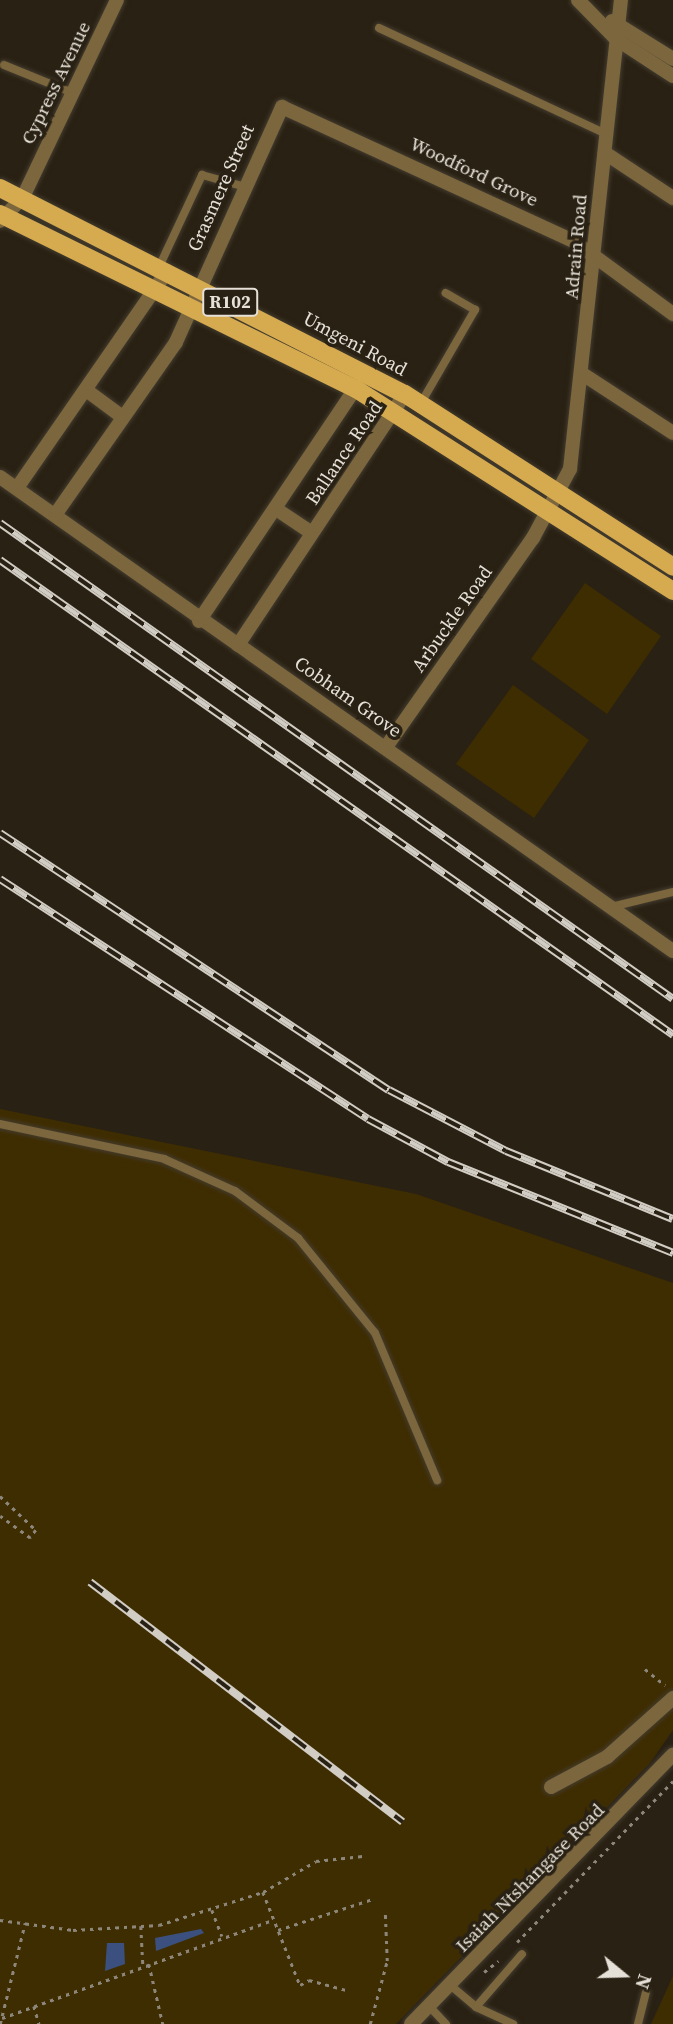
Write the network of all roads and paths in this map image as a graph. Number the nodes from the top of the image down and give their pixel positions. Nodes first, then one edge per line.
1 (117, 0) edge
2 (578, 0) edge
3 (621, 0) edge
4 (597, 18) junction
5 (618, 22) junction
6 (379, 28) dead end
7 (616, 39) junction
8 (673, 59) edge
9 (4, 65) dead end
10 (673, 76) edge
11 (73, 93) junction
12 (282, 107) joint
13 (606, 134) junction
14 (605, 153) junction
15 (242, 186) junction
16 (0, 188) edge
17 (23, 197) junction
18 (673, 198) edge
19 (2, 217) edge
20 (594, 258) junction
21 (163, 269) junction
22 (198, 286) junction
23 (155, 292) junction
24 (446, 293) dead end
25 (189, 310) junction
26 (673, 314) edge
27 (365, 371) junction
28 (584, 375) junction
29 (356, 389) junction
30 (86, 390) junction
31 (405, 394) junction
32 (421, 403) junction
33 (396, 412) junction
34 (121, 416) junction
35 (673, 433) edge
36 (0, 477) edge
37 (17, 488) junction
38 (559, 495) junction
39 (276, 509) junction
40 (548, 513) junction
41 (54, 515) junction
42 (312, 534) junction
43 (673, 567) edge
44 (673, 591) edge
45 (199, 621) junction
46 (238, 645) junction
47 (386, 747) junction
48 (673, 892) edge
49 (611, 907) junction
50 (673, 951) edge
51 (0, 1124) edge
52 (437, 1480) dead end
53 (0, 1496) edge
54 (0, 1516) edge
55 (645, 1668) dead end
56 (673, 1691) edge
57 (673, 1698) edge
58 (673, 1755) edge
59 (673, 1781) edge
60 (551, 1787) dead end
61 (363, 1856) dead end
62 (263, 1892) junction
63 (373, 1899) dead end
64 (212, 1910) junction
65 (385, 1912) dead end
66 (0, 1920) edge
67 (274, 1920) junction
68 (24, 1923) junction
69 (141, 1926) junction
70 (278, 1930) junction
71 (223, 1938) junction
72 (511, 1949) dead end
73 (522, 1954) dead end
74 (501, 1958) dead end
75 (149, 1964) junction
76 (143, 1967) junction
77 (466, 1969) junction
78 (450, 1985) junction
79 (346, 1990) dead end
80 (646, 1993) dead end
81 (34, 2006) junction
82 (429, 2006) junction
83 (476, 2007) junction
84 (1, 2022) edge
85 (39, 2024) edge
86 (163, 2024) edge
87 (370, 2024) edge
88 (411, 2024) edge
89 (446, 2024) edge
90 (513, 2024) edge
91 (638, 2024) edge

1 - 11 street, Cypress Avenue
2 - 4 street
3 - 5 street, Adrain Road
4 - 5 street
4 - 7 street
5 - 7 street, Adrain Road
5 - 8 street
6 - 13 lane
7 - 10 street
7 - 13 street, Adrain Road
9 - 11 lane
11 - 17 street, Cypress Avenue
12 - 15 street, Grasmere Street
12 - 20 street, Woodford Grove
13 - 14 street, Adrain Road
14 - 18 street
14 - 20 street, Adrain Road
15 - 21 lane
15 - 22 street, Grasmere Street
16 - 17 main road, Umgeni Road / R102
17 - 19 street, Cypress Avenue
17 - 21 main road, Umgeni Road / R102
19 - 23 main road, Umgeni Road / R102
20 - 26 street, Woodford Grove
20 - 28 street, Adrain Road
21 - 22 main road, Umgeni Road / R102
21 - 23 street
22 - 25 street, Grasmere Street
22 - 27 main road, Umgeni Road / R102
23 - 25 main road, Umgeni Road / R102
23 - 30 street
24 - 32 lane
25 - 29 main road, Umgeni Road / R102
25 - 34 street, Grasmere Street
27 - 29 street, Ballance Road
27 - 31 main road, Umgeni Road / R102
28 - 35 street
28 - 38 street, Adrain Road
29 - 33 main road, Umgeni Road / R102
29 - 39 street, Ballance Road
30 - 34 street
30 - 37 street
31 - 32 main road, Umgeni Road / R102
31 - 33 street, Ballance Road
32 - 38 main road, Umgeni Road / R102
33 - 40 main road, Umgeni Road / R102
33 - 42 street, Ballance Road
34 - 41 street, Grasmere Street
36 - 37 street, Cobham Grove
37 - 41 street, Cobham Grove
38 - 40 street, Arbuckle Road
38 - 43 main road, Umgeni Road / R102
39 - 42 street, Ballance Road
39 - 45 street, Ballance Road
40 - 44 main road, Umgeni Road / R102
40 - 47 street, Arbuckle Road
41 - 45 street, Cobham Grove
42 - 46 street, Ballance Road
45 - 46 street, Cobham Grove
46 - 47 street, Cobham Grove
47 - 49 street, Cobham Grove
48 - 49 lane
49 - 50 street, Cobham Grove
51 - 52 lane
53 - 54 path
55 - 56 path
57 - 60 street
58 - 77 street, Isaiah Ntshangase Road
59 - 72 path
61 - 62 path
62 - 64 path
62 - 67 path
63 - 70 path
64 - 69 path
64 - 71 path
65 - 87 path
66 - 68 path
67 - 70 path
67 - 71 path
68 - 69 path
68 - 84 path
69 - 76 path
70 - 79 path
71 - 75 path
73 - 83 lane
74 - 77 path
75 - 76 path
75 - 86 path
76 - 81 path
77 - 78 street, Isaiah Ntshangase Road
78 - 82 street, Isaiah Ntshangase Road
78 - 83 lane
80 - 91 lane
81 - 84 path
81 - 85 path
82 - 88 street, Isaiah Ntshangase Road
82 - 89 lane
83 - 90 lane

